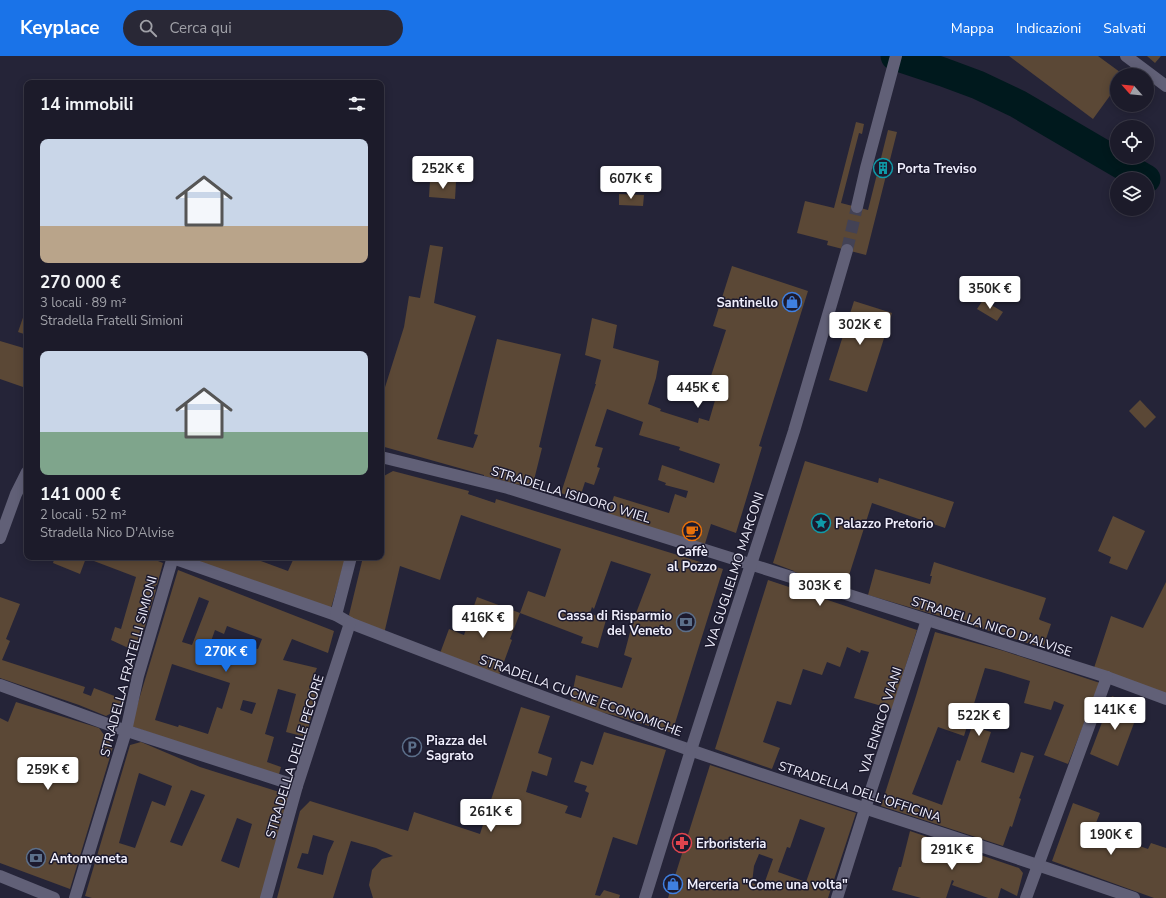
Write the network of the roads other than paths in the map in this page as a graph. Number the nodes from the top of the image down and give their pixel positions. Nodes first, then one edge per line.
1 (896, 56) edge
2 (1126, 56) edge
3 (1166, 86) edge
4 (857, 207) tunnel mouth
5 (847, 250) tunnel mouth
6 (384, 458) edge
7 (22, 496) edge
8 (0, 538) edge
9 (171, 560) edge
10 (180, 560) edge
11 (350, 560) edge
12 (751, 564) junction
13 (791, 577) tunnel mouth
14 (808, 582) tunnel mouth
15 (336, 615) junction
16 (928, 620) junction
17 (350, 623) junction
18 (1107, 677) junction
19 (0, 685) edge
20 (1166, 699) edge
21 (126, 731) junction
22 (691, 750) junction
23 (297, 786) junction
24 (866, 808) junction
25 (1037, 864) junction
26 (0, 876) edge
27 (54, 898) edge
28 (75, 898) edge
29 (266, 898) edge
30 (645, 898) edge
31 (837, 898) edge
32 (1026, 898) edge
33 (1134, 898) edge

1 - 4 street
2 - 3 street
5 - 12 street, VIA GUGLIELMO MARCONI
6 - 12 street, STRADELLA ISIDORO WIEL
7 - 8 street
9 - 21 street, STRADELLA FRATELLI SIMIONI
10 - 15 street, STRADELLA CUCINE ECONOMICHE
11 - 15 street
12 - 13 street
12 - 22 street, VIA GUGLIELMO MARCONI
14 - 16 street, STRADELLA NICO D'ALVISE
15 - 17 street, STRADELLA CUCINE ECONOMICHE
16 - 18 street, STRADELLA NICO D'ALVISE
16 - 24 street, VIA ENRICO VIANI
17 - 22 street, STRADELLA CUCINE ECONOMICHE
17 - 23 street, STRADELLA DELLE PECORE
18 - 20 street, STRADELLA NICO D'ALVISE
18 - 25 street
19 - 21 street
21 - 23 street
21 - 28 street, STRADELLA FRATELLI SIMIONI
22 - 24 street, STRADELLA DELL'OFFICINA
22 - 30 street, VIA GUGLIELMO MARCONI
23 - 29 street, STRADELLA DELLE PECORE
24 - 25 street, STRADELLA DELL'OFFICINA
24 - 31 street, VIA ENRICO VIANI
25 - 32 street
25 - 33 street, STRADELLA DELL'OFFICINA
26 - 27 street

